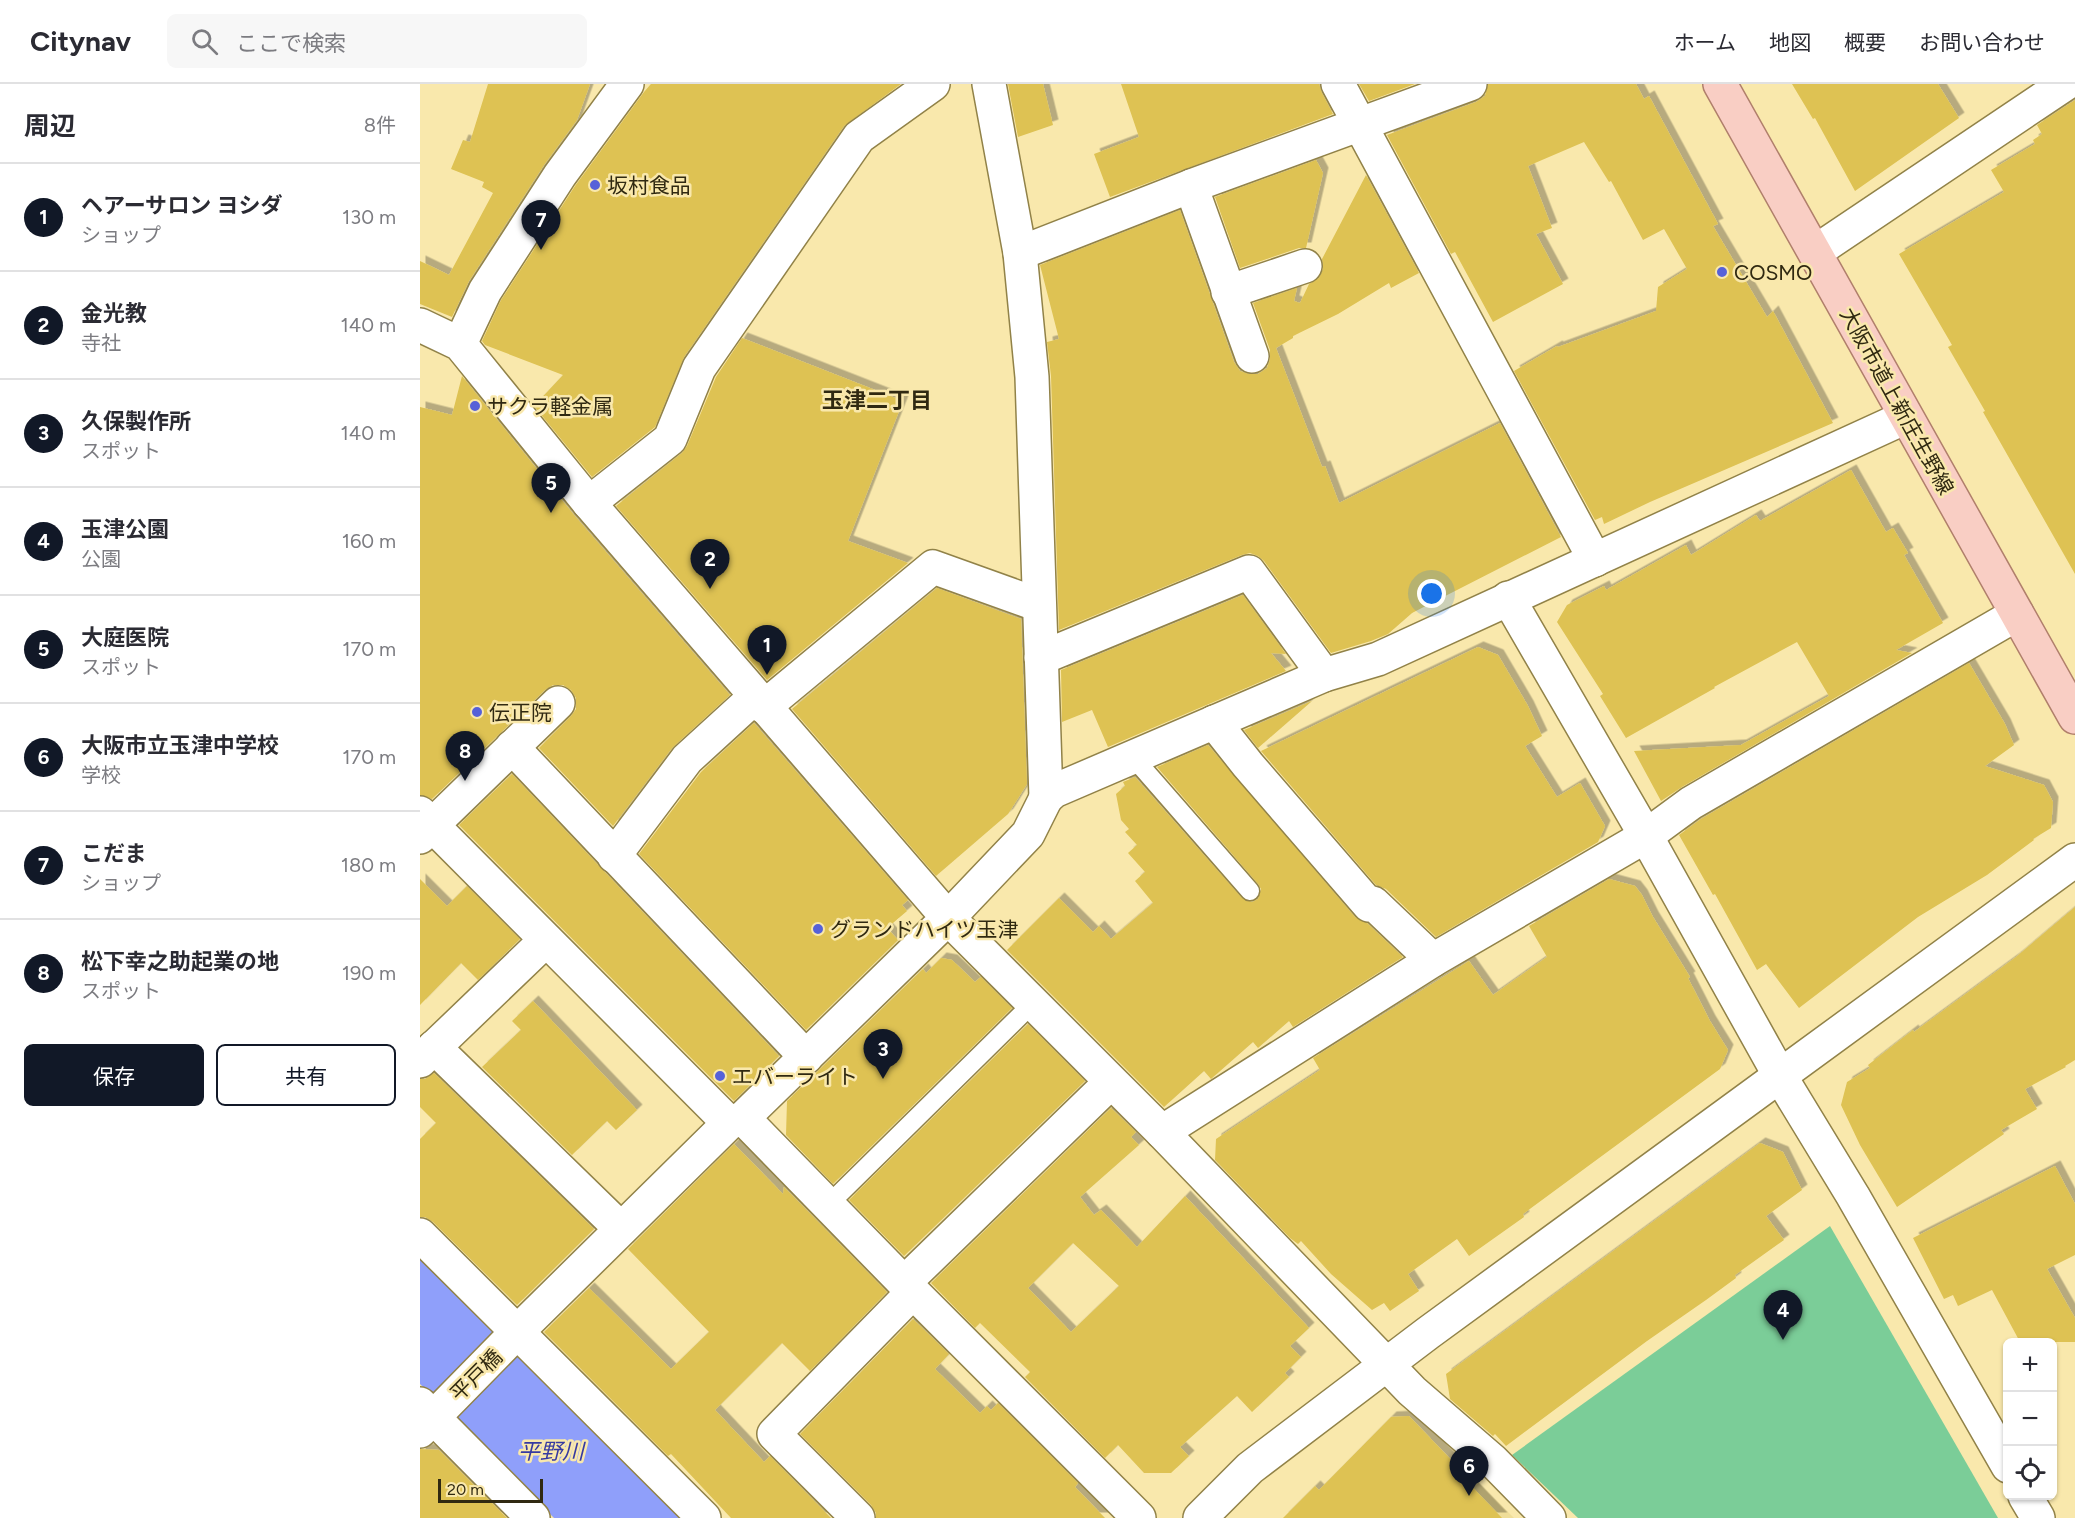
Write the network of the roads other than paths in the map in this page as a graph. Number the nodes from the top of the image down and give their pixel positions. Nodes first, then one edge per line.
1 (627, 84) edge
2 (933, 84) edge
3 (989, 84) edge
4 (1338, 84) edge
5 (1720, 84) edge
6 (2065, 84) edge
7 (1462, 85) edge
8 (1360, 124) junction
9 (1191, 186) junction
10 (1815, 252) junction
11 (1020, 253) junction
12 (1305, 266) dead end
13 (1228, 292) junction
14 (420, 325) edge
15 (460, 344) junction
16 (1252, 356) dead end
17 (1906, 417) junction
18 (589, 503) junction
19 (1595, 560) junction
20 (1508, 598) junction
21 (1040, 605) junction
22 (2017, 614) junction
23 (1041, 658) junction
24 (1324, 675) junction
25 (760, 702) junction
26 (558, 704) dead end
27 (2075, 717) edge
28 (1214, 722) junction
29 (512, 747) junction
30 (1133, 757) junction
31 (1046, 798) junction
32 (424, 825) edge
33 (1646, 836) junction
34 (614, 856) junction
35 (2075, 860) edge
36 (1250, 891) dead end
37 (948, 918) junction
38 (546, 940) junction
39 (1433, 960) junction
40 (1032, 1004) junction
41 (427, 1054) edge
42 (806, 1057) junction
43 (1780, 1076) junction
44 (1111, 1082) junction
45 (736, 1120) junction
46 (1162, 1132) junction
47 (829, 1204) junction
48 (621, 1229) junction
49 (420, 1235) edge
50 (908, 1287) junction
51 (513, 1336) junction
52 (1387, 1365) junction
53 (429, 1415) edge
54 (2003, 1459) edge
55 (2027, 1500) edge
56 (533, 1518) edge
57 (704, 1518) edge
58 (858, 1518) edge
59 (1139, 1518) edge
60 (1200, 1518) edge
61 (1549, 1518) edge
62 (2038, 1518) edge

1 - 15 street
2 - 18 street
3 - 11 street
4 - 8 street
5 - 10 main road, 大阪市道上新庄生野線
6 - 10 street
7 - 8 street
8 - 9 street
8 - 19 street
9 - 11 street
9 - 13 street
10 - 17 main road, 大阪市道上新庄生野線
11 - 21 street
12 - 13 street
13 - 16 street
14 - 15 street
15 - 18 street
17 - 19 street
17 - 22 main road, 大阪市道上新庄生野線
18 - 25 street
19 - 20 street
20 - 24 street
20 - 33 street
21 - 23 street
21 - 25 street
22 - 27 main road, 大阪市道上新庄生野線
22 - 33 street
23 - 24 street
23 - 31 street
24 - 28 street
25 - 34 street
25 - 37 street
26 - 29 street
28 - 30 street
28 - 39 street
29 - 32 street
29 - 34 street
30 - 31 street
30 - 36 lane
31 - 37 street, 平戸橋
32 - 38 street
33 - 39 street
33 - 43 street
34 - 42 street
35 - 43 street
37 - 40 street
37 - 42 street, 平戸橋
38 - 41 street
38 - 45 street
39 - 46 street
40 - 44 street
40 - 47 lane
41 - 48 street
42 - 45 street, 平戸橋
43 - 52 street
43 - 54 street
44 - 46 street
44 - 50 street
45 - 47 street
45 - 48 street, 平戸橋
46 - 52 street
47 - 50 street
48 - 51 street, 平戸橋
49 - 51 street
50 - 58 street
50 - 59 street
51 - 53 street, 平戸橋
51 - 57 street
52 - 60 street
52 - 61 street
53 - 56 street
55 - 62 street

